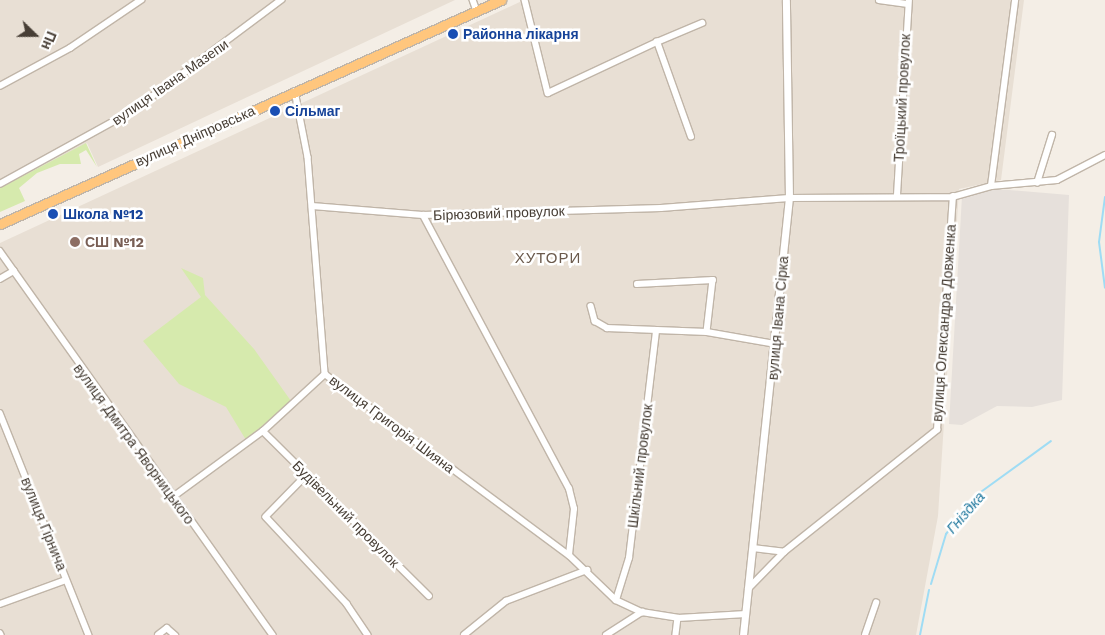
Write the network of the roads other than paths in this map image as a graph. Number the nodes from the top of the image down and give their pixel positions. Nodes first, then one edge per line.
1 (141, 0) edge
2 (281, 0) edge
3 (473, 0) edge
4 (501, 0) edge
5 (525, 0) edge
6 (786, 0) edge
7 (879, 0) edge
8 (1015, 0) edge
9 (909, 2) edge
10 (477, 11) junction
11 (702, 23) dead end
12 (657, 42) junction
13 (0, 86) edge
14 (295, 91) junction
15 (1052, 135) dead end
16 (692, 137) dead end
17 (1105, 155) edge
18 (1037, 183) junction
19 (0, 184) edge
20 (991, 186) junction
21 (897, 196) junction
22 (952, 197) junction
23 (789, 198) junction
24 (312, 206) junction
25 (423, 215) junction
26 (0, 224) edge
27 (0, 251) edge
28 (14, 271) junction
29 (0, 279) edge
30 (636, 284) dead end
31 (591, 306) dead end
32 (656, 331) junction
33 (707, 332) junction
34 (776, 344) junction
35 (325, 374) junction
36 (0, 413) edge
37 (264, 432) junction
38 (306, 476) junction
39 (172, 497) junction
40 (753, 548) junction
41 (784, 552) junction
42 (569, 555) junction
43 (587, 570) junction
44 (66, 580) junction
45 (748, 589) junction
46 (429, 596) dead end
47 (616, 600) junction
48 (876, 603) dead end
49 (0, 604) edge
50 (642, 612) junction
51 (746, 614) junction
52 (678, 618) junction
53 (89, 635) edge
54 (158, 635) edge
55 (175, 635) edge
56 (273, 635) edge
57 (368, 635) edge
58 (464, 635) edge
59 (606, 635) edge
60 (676, 635) edge
61 (743, 635) edge
62 (865, 635) edge

1 - 13 street
2 - 19 street, вулиця Івана Мазепи
3 - 10 street
4 - 10 highway, вулиця Дніпровська
5 - 12 street
6 - 23 street, вулиця Івана Сірка
7 - 9 street
8 - 20 street
9 - 21 street, Троїцький провулок
10 - 14 highway, вулиця Дніпровська
11 - 12 street
12 - 16 street
14 - 24 street, вулиця Григорія Шияна
14 - 26 highway, вулиця Дніпровська
15 - 18 street
17 - 18 street
18 - 20 street
20 - 22 street
21 - 22 street, Бірюзовий провулок
21 - 23 street, Бірюзовий провулок
22 - 41 street, вулиця Олександра Довженка
23 - 25 street, Бірюзовий провулок
23 - 34 street, вулиця Івана Сірка
24 - 25 street
24 - 35 street, вулиця Григорія Шияна
25 - 42 street, Бірюзовий провулок
27 - 28 street, вулиця Дмитра Яворницького
28 - 29 street
28 - 39 street, вулиця Дмитра Яворницького
30 - 33 street
31 - 32 street
32 - 33 street
32 - 47 street, Шкільний провулок
33 - 34 street
34 - 40 street, вулиця Івана Сірка
35 - 37 street
35 - 42 street, вулиця Григорія Шияна
36 - 44 street, вулиця Гірнича
37 - 38 street, Будівельний провулок
37 - 39 street
38 - 46 street, Будівельний провулок
38 - 57 street
39 - 56 street, вулиця Дмитра Яворницького
40 - 41 street
40 - 45 street, вулиця Івана Сірка
41 - 45 street, вулиця Олександра Довженка
42 - 43 street, вулиця Григорія Шияна
43 - 47 street, вулиця Григорія Шияна
43 - 58 street
44 - 49 street
44 - 53 street, вулиця Гірнича
45 - 51 street, вулиця Івана Сірка
47 - 50 street, вулиця Григорія Шияна
48 - 62 street
50 - 52 street, вулиця Григорія Шияна
50 - 59 street
51 - 52 street, вулиця Григорія Шияна
51 - 61 street, вулиця Івана Сірка
52 - 60 street
54 - 55 street

